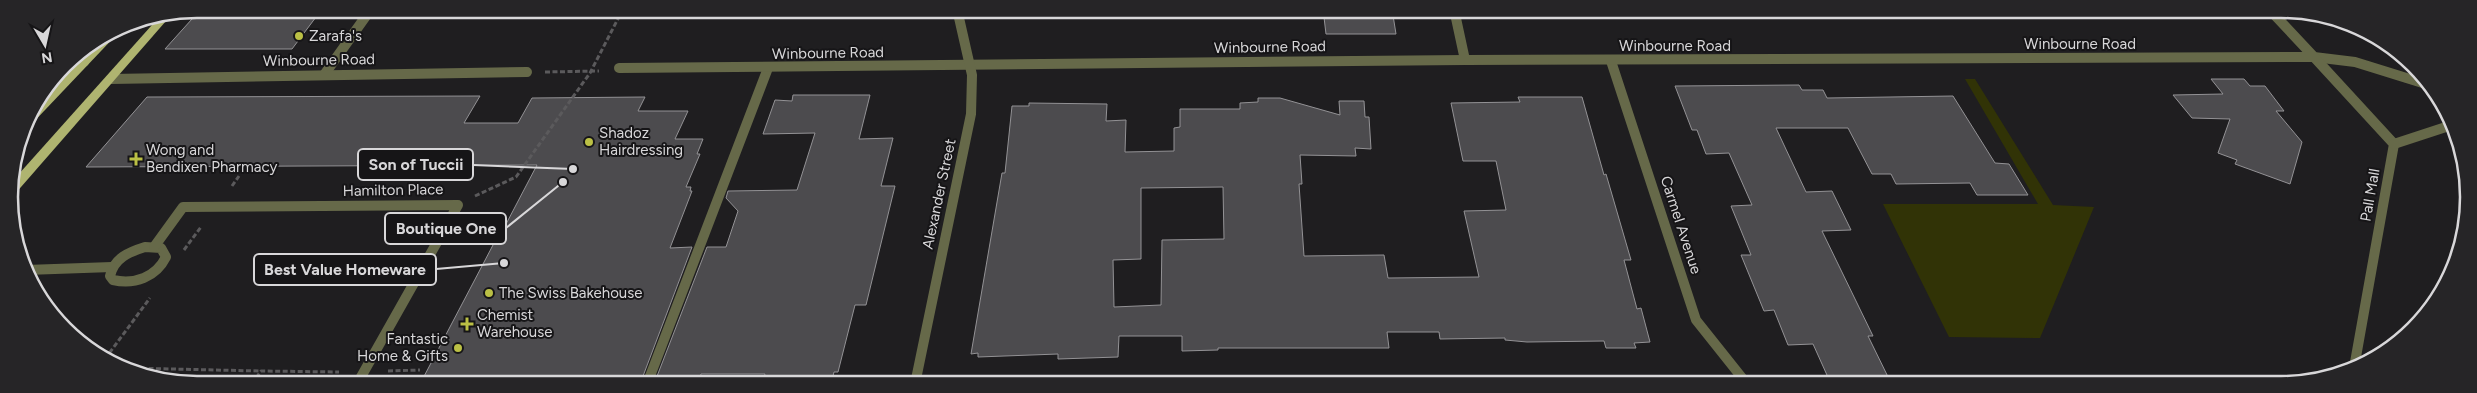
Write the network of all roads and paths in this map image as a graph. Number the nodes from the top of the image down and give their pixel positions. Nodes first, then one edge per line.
1 (364, 18) edge
2 (618, 18) edge
3 (959, 18) edge
4 (1456, 18) edge
5 (2278, 18) edge
6 (162, 21) edge
7 (99, 47) edge
8 (2314, 57) junction
9 (1465, 60) junction
10 (1611, 61) junction
11 (78, 62) edge
12 (84, 62) junction
13 (619, 68) joint
14 (768, 68) junction
15 (973, 69) junction
16 (527, 72) joint
17 (590, 73) junction
18 (324, 75) junction
19 (111, 79) junction
20 (2417, 81) edge
21 (41, 107) edge
22 (2446, 127) edge
23 (2394, 144) junction
24 (18, 183) edge
25 (458, 205) junction
26 (154, 247) junction
27 (112, 267) junction
28 (33, 270) edge
29 (2356, 359) edge
30 (148, 368) edge
31 (420, 370) dead end
32 (261, 371) junction
33 (364, 371) junction
34 (258, 376) edge
35 (361, 376) edge
36 (650, 376) edge
37 (917, 376) edge
38 (1741, 376) edge

1 - 18 street
2 - 17 path
3 - 15 street, Alexander Street
4 - 9 street
5 - 8 street
6 - 19 main road
7 - 12 main road
8 - 10 street, Winbourne Road
8 - 20 street, Winbourne Road
8 - 23 street
9 - 10 street, Winbourne Road
9 - 15 street, Winbourne Road
10 - 38 street, Carmel Avenue
11 - 12 street
12 - 21 main road
13 - 14 street, Winbourne Road
13 - 17 path
14 - 15 street, Winbourne Road
14 - 36 street
15 - 37 street, Alexander Street
16 - 17 path
16 - 18 street, Winbourne Road
17 - 25 path
18 - 19 street, Winbourne Road
19 - 24 main road
22 - 23 street
23 - 29 street, Pall Mall
25 - 26 street, Hamilton Place
25 - 33 street, Hamilton Place
26 - 27 street
26 - 27 street
27 - 28 street
30 - 32 path
31 - 33 path
32 - 33 path
32 - 34 path
33 - 35 street, Hamilton Place

